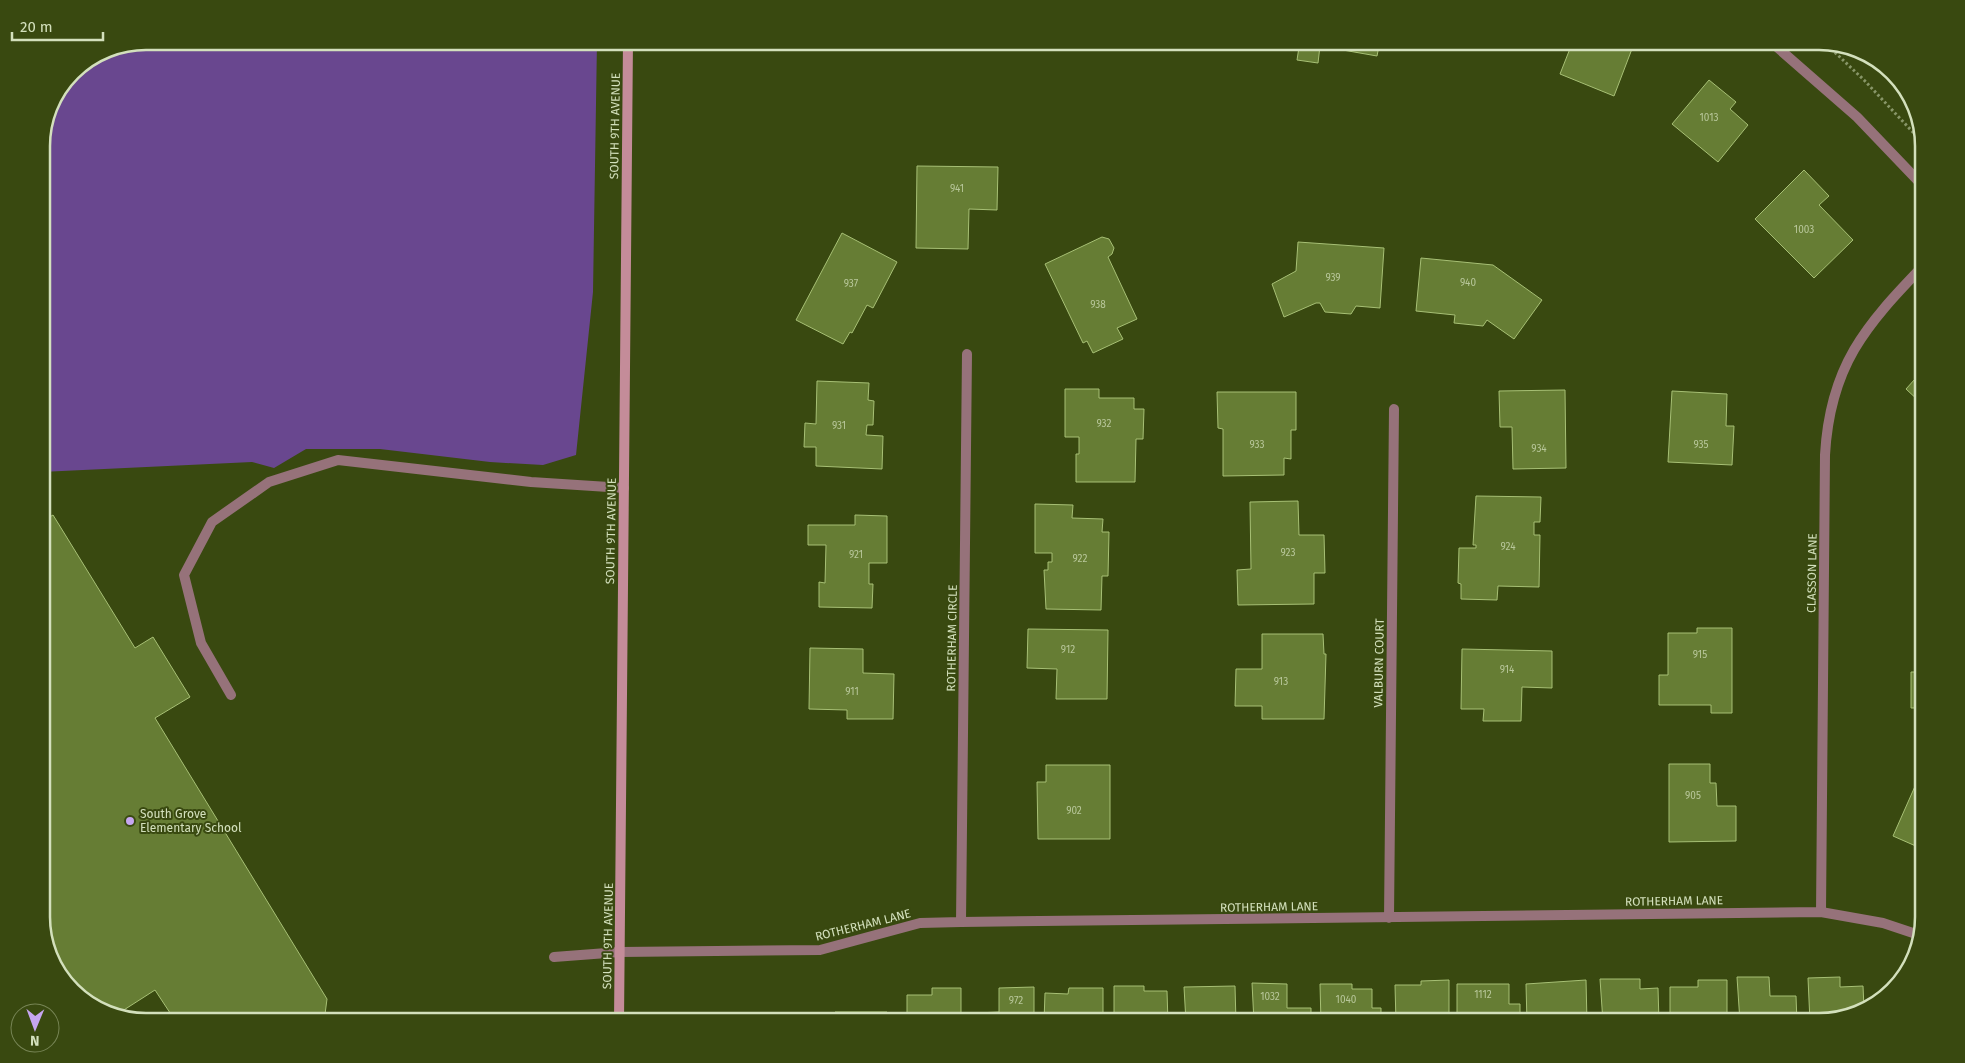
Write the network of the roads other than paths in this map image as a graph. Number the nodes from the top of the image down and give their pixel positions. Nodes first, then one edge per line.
1 (628, 50) edge
2 (1780, 50) edge
3 (1915, 178) edge
4 (1915, 273) edge
5 (967, 354) dead end
6 (1394, 409) dead end
7 (624, 488) junction
8 (231, 695) dead end
9 (1821, 912) junction
10 (1389, 918) junction
11 (961, 922) junction
12 (1913, 933) edge
13 (620, 952) junction
14 (554, 957) dead end
15 (619, 1013) edge

1 - 7 street, SOUTH 9TH AVENUE
2 - 3 street
4 - 9 street, CLASSON LANE
5 - 11 street, ROTHERHAM CIRCLE
6 - 10 street, VALBURN COURT
7 - 8 street
7 - 13 street, SOUTH 9TH AVENUE
9 - 10 street, ROTHERHAM LANE
9 - 12 street, ROTHERHAM LANE
10 - 11 street, ROTHERHAM LANE
11 - 13 street, ROTHERHAM LANE
13 - 14 street, ROTHERHAM LANE
13 - 15 street, SOUTH 9TH AVENUE

